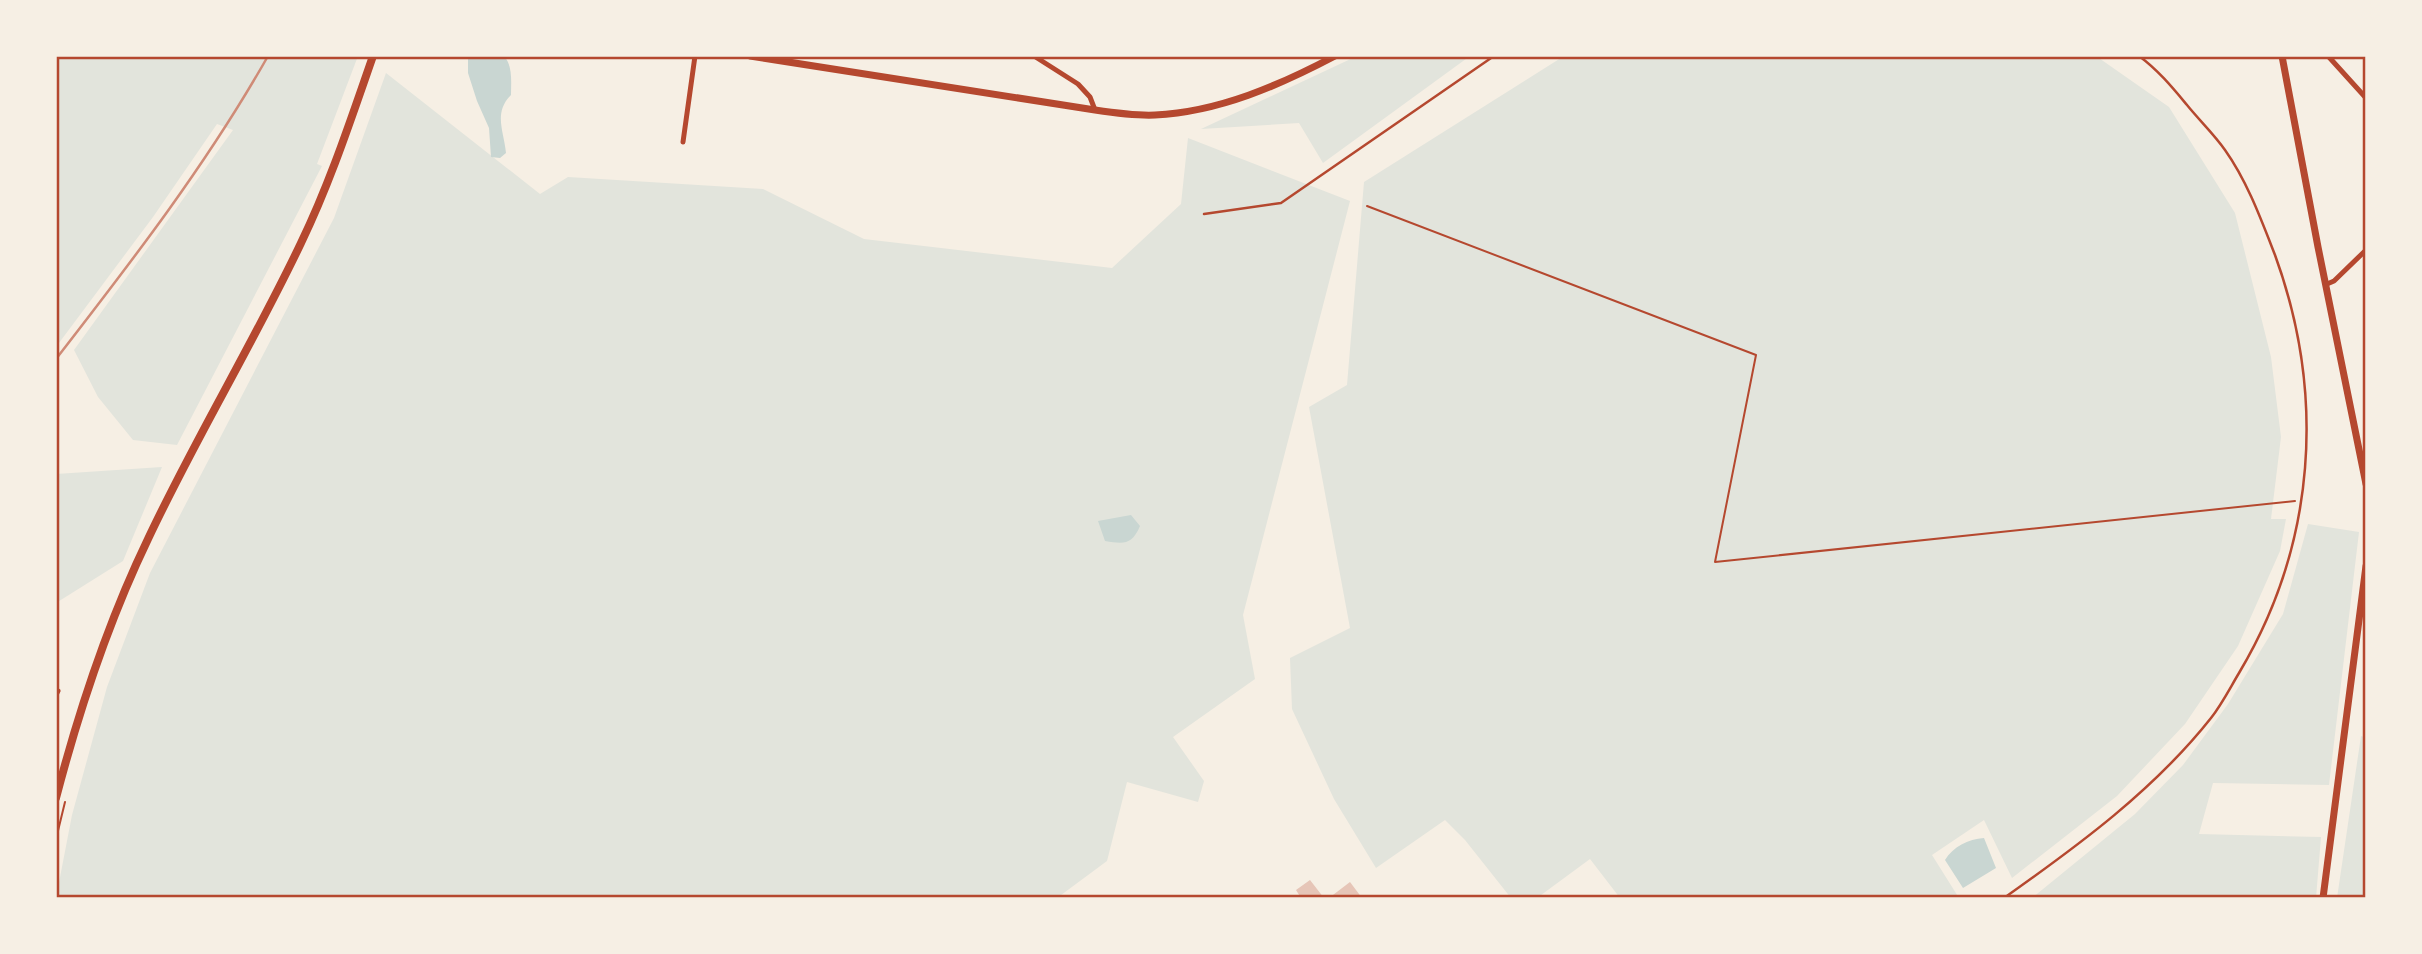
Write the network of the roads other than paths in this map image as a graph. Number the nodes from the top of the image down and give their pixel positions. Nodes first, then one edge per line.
1 (373, 56) edge
2 (695, 56) edge
3 (750, 56) edge
4 (1034, 56) edge
5 (1335, 56) edge
6 (1494, 56) edge
7 (2139, 56) edge
8 (2282, 56) edge
9 (2328, 56) edge
10 (2366, 98) edge
11 (1096, 110) junction
12 (683, 142) dead end
13 (1204, 214) dead end
14 (2366, 250) edge
15 (2327, 284) junction
16 (2366, 484) edge
17 (2366, 566) edge
18 (60, 800) edge
19 (2004, 898) edge
20 (2323, 898) edge

1 - 18 main road
2 - 12 street
3 - 11 street
4 - 11 street
5 - 11 street
6 - 13 lane
7 - 19 lane
8 - 15 street
9 - 10 street
14 - 15 street
15 - 16 street
17 - 20 street

